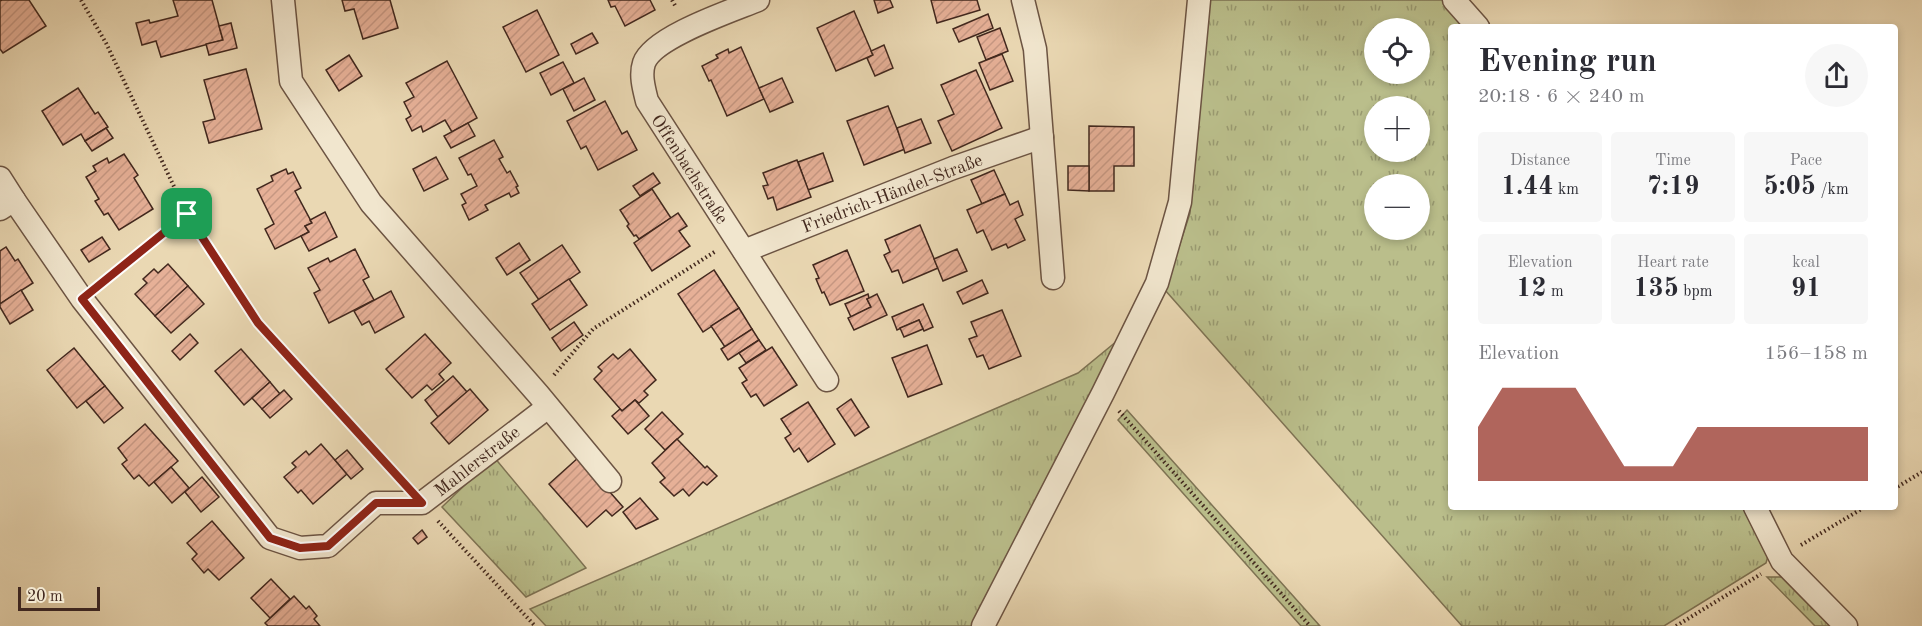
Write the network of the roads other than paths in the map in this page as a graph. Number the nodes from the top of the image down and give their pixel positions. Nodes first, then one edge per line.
1 (283, 0) edge
2 (758, 0) edge
3 (1023, 0) edge
4 (1199, 0) edge
5 (1454, 0) edge
6 (1475, 24) edge
7 (1042, 138) junction
8 (0, 178) edge
9 (7, 204) edge
10 (740, 245) junction
11 (1053, 278) dead end
12 (827, 380) dead end
13 (543, 400) junction
14 (610, 481) dead end
15 (1756, 510) edge
16 (983, 626) edge
17 (1846, 626) edge

1 - 13 street
2 - 10 street, Offenbachstraße
3 - 7 street
4 - 16 street
5 - 6 street
7 - 10 street, Friedrich-Händel-Straße
7 - 11 street
8 - 9 street, Mahlerstraße
9 - 13 street, Mahlerstraße
10 - 12 street, Offenbachstraße
13 - 14 street
15 - 17 street

